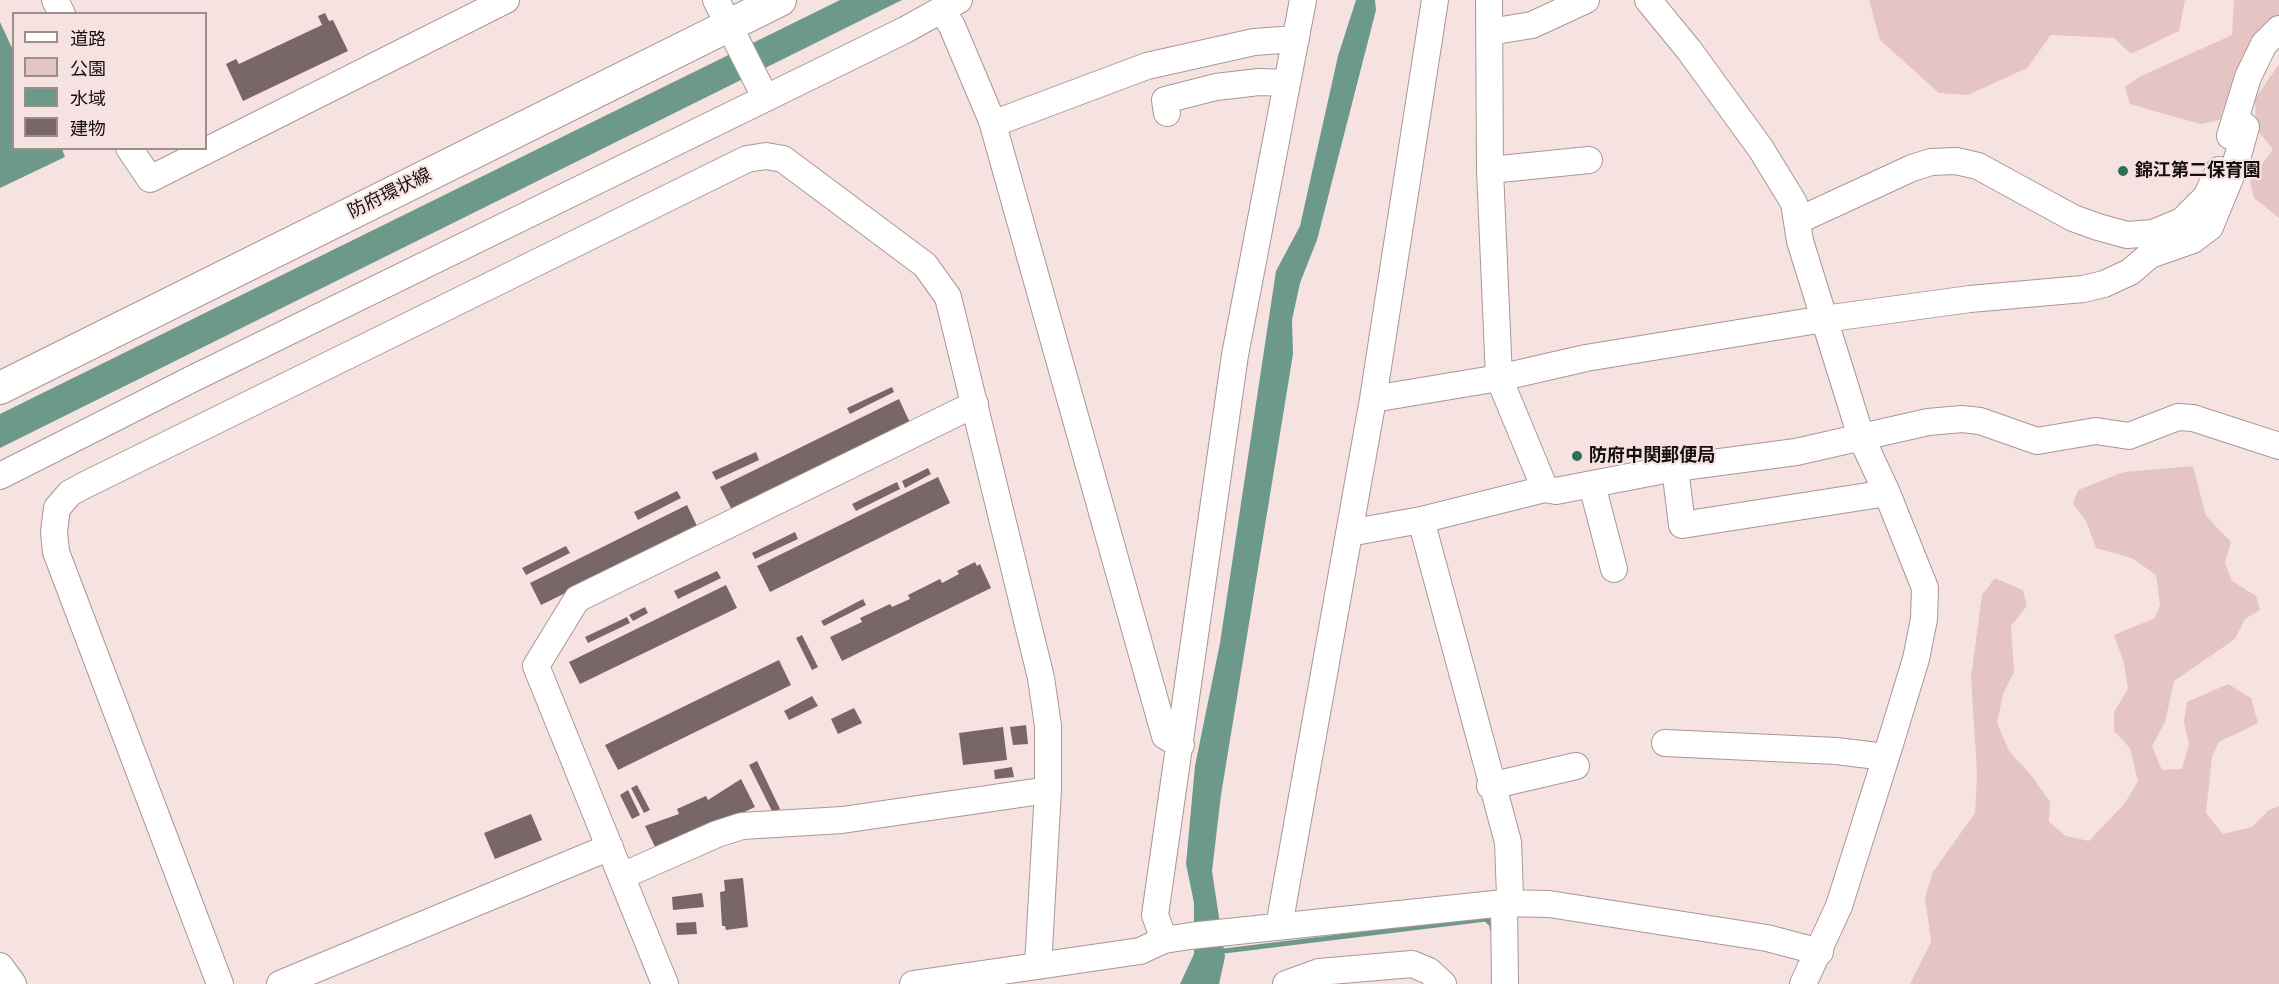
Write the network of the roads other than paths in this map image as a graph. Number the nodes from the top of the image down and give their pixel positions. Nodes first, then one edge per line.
1 (506, 0) edge
2 (780, 0) edge
3 (1303, 0) edge
4 (1435, 0) edge
5 (1489, 0) edge
6 (1586, 0) edge
7 (1648, 0) edge
8 (950, 6) edge
9 (723, 13) edge
10 (2279, 29) edge
11 (1489, 33) junction
12 (1296, 39) junction
13 (1287, 83) junction
14 (763, 93) junction
15 (1167, 113) dead end
16 (2235, 119) junction
17 (992, 121) junction
18 (130, 150) edge
19 (1589, 160) dead end
20 (1490, 170) junction
21 (1797, 221) junction
22 (1824, 319) junction
23 (1499, 378) junction
24 (0, 388) edge
25 (1373, 399) junction
26 (975, 404) junction
27 (1861, 437) junction
28 (2279, 446) edge
29 (1674, 468) junction
30 (0, 476) edge
31 (1592, 484) junction
32 (1545, 489) junction
33 (1887, 493) junction
34 (1421, 520) junction
35 (1349, 533) junction
36 (1614, 569) dead end
37 (1665, 743) dead end
38 (1181, 745) junction
39 (1886, 757) junction
40 (1576, 766) dead end
41 (1491, 786) junction
42 (1048, 790) junction
43 (610, 847) junction
44 (622, 876) junction
45 (1504, 903) junction
46 (1280, 926) junction
47 (1164, 940) junction
48 (1820, 952) junction
49 (0, 966) edge
50 (1038, 966) junction
51 (13, 984) edge
52 (220, 984) edge
53 (280, 984) edge
54 (666, 984) edge
55 (913, 984) edge
56 (1286, 984) edge
57 (1443, 984) edge
58 (1505, 984) edge
59 (1803, 984) edge

1 - 18 street
2 - 9 main road, 防府環状線
3 - 12 street
4 - 25 street
5 - 11 street
6 - 11 street
7 - 21 street
8 - 14 street
8 - 17 street
9 - 14 street
9 - 24 main road, 防府環状線
10 - 16 street
11 - 20 street
12 - 13 street
12 - 17 street
13 - 15 street
13 - 38 street
14 - 30 street
16 - 21 street
16 - 22 street
17 - 38 street
19 - 20 street
20 - 23 street
21 - 22 street
22 - 23 street
22 - 27 street
23 - 25 street
23 - 32 street
25 - 35 street
26 - 42 street
26 - 43 street
26 - 52 street
27 - 28 street
27 - 29 street
27 - 33 street
29 - 31 street
29 - 33 street
31 - 32 street
31 - 36 street
32 - 34 street
33 - 39 street
34 - 35 street
34 - 41 street
35 - 46 street
37 - 39 street
38 - 47 street
39 - 48 street
40 - 41 street
41 - 45 street
42 - 44 street
42 - 50 street
43 - 44 street
43 - 53 street
44 - 54 street
45 - 46 street
45 - 48 street
45 - 58 street
46 - 47 street
47 - 50 street
48 - 59 street
49 - 51 street
50 - 55 street
56 - 57 street

